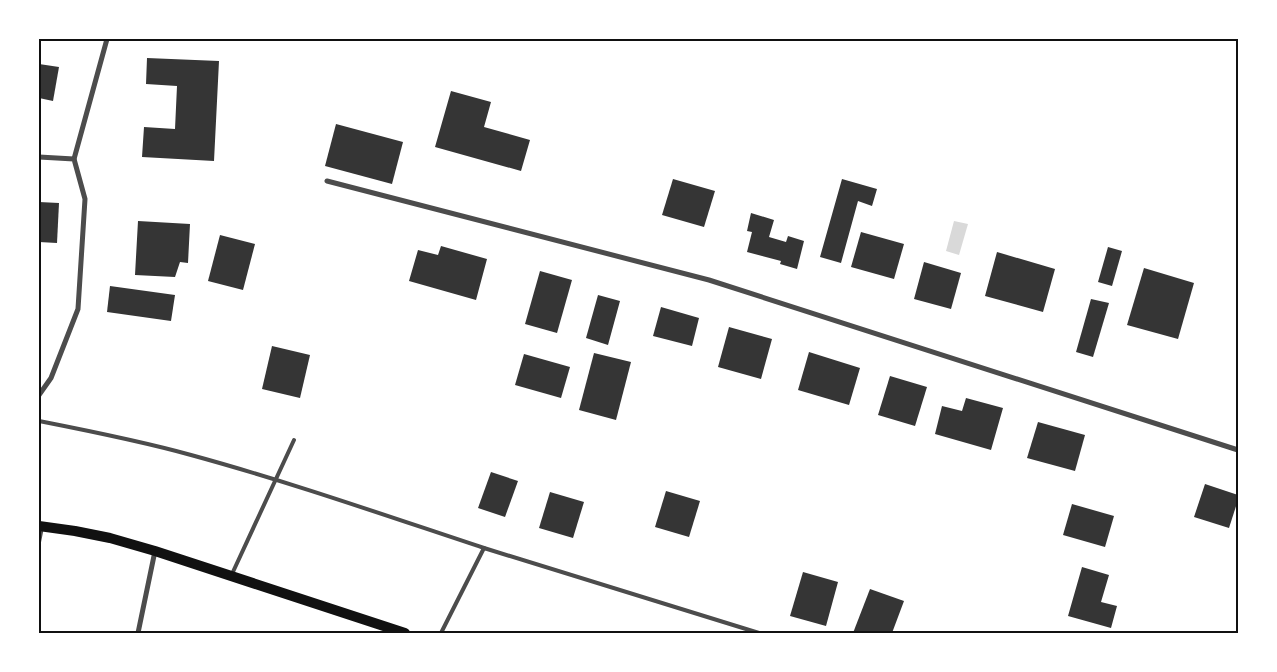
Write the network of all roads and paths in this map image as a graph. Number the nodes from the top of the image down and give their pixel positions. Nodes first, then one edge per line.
1 (107, 39) edge
2 (39, 157) edge
3 (74, 159) junction
4 (327, 182) dead end
5 (39, 395) edge
6 (39, 421) edge
7 (294, 440) dead end
8 (1238, 450) edge
9 (276, 480) junction
10 (41, 527) edge
11 (39, 542) edge
12 (484, 548) junction
13 (155, 551) junction
14 (232, 576) junction
15 (138, 633) edge
16 (405, 633) edge
17 (441, 633) edge
18 (759, 633) edge

1 - 3 street
2 - 3 street
3 - 5 street
4 - 8 street
6 - 9 lane
7 - 9 lane
9 - 12 lane
9 - 14 lane
10 - 11 lane
10 - 13 main road
12 - 17 lane
12 - 18 lane
13 - 14 main road
13 - 15 street
14 - 16 main road

